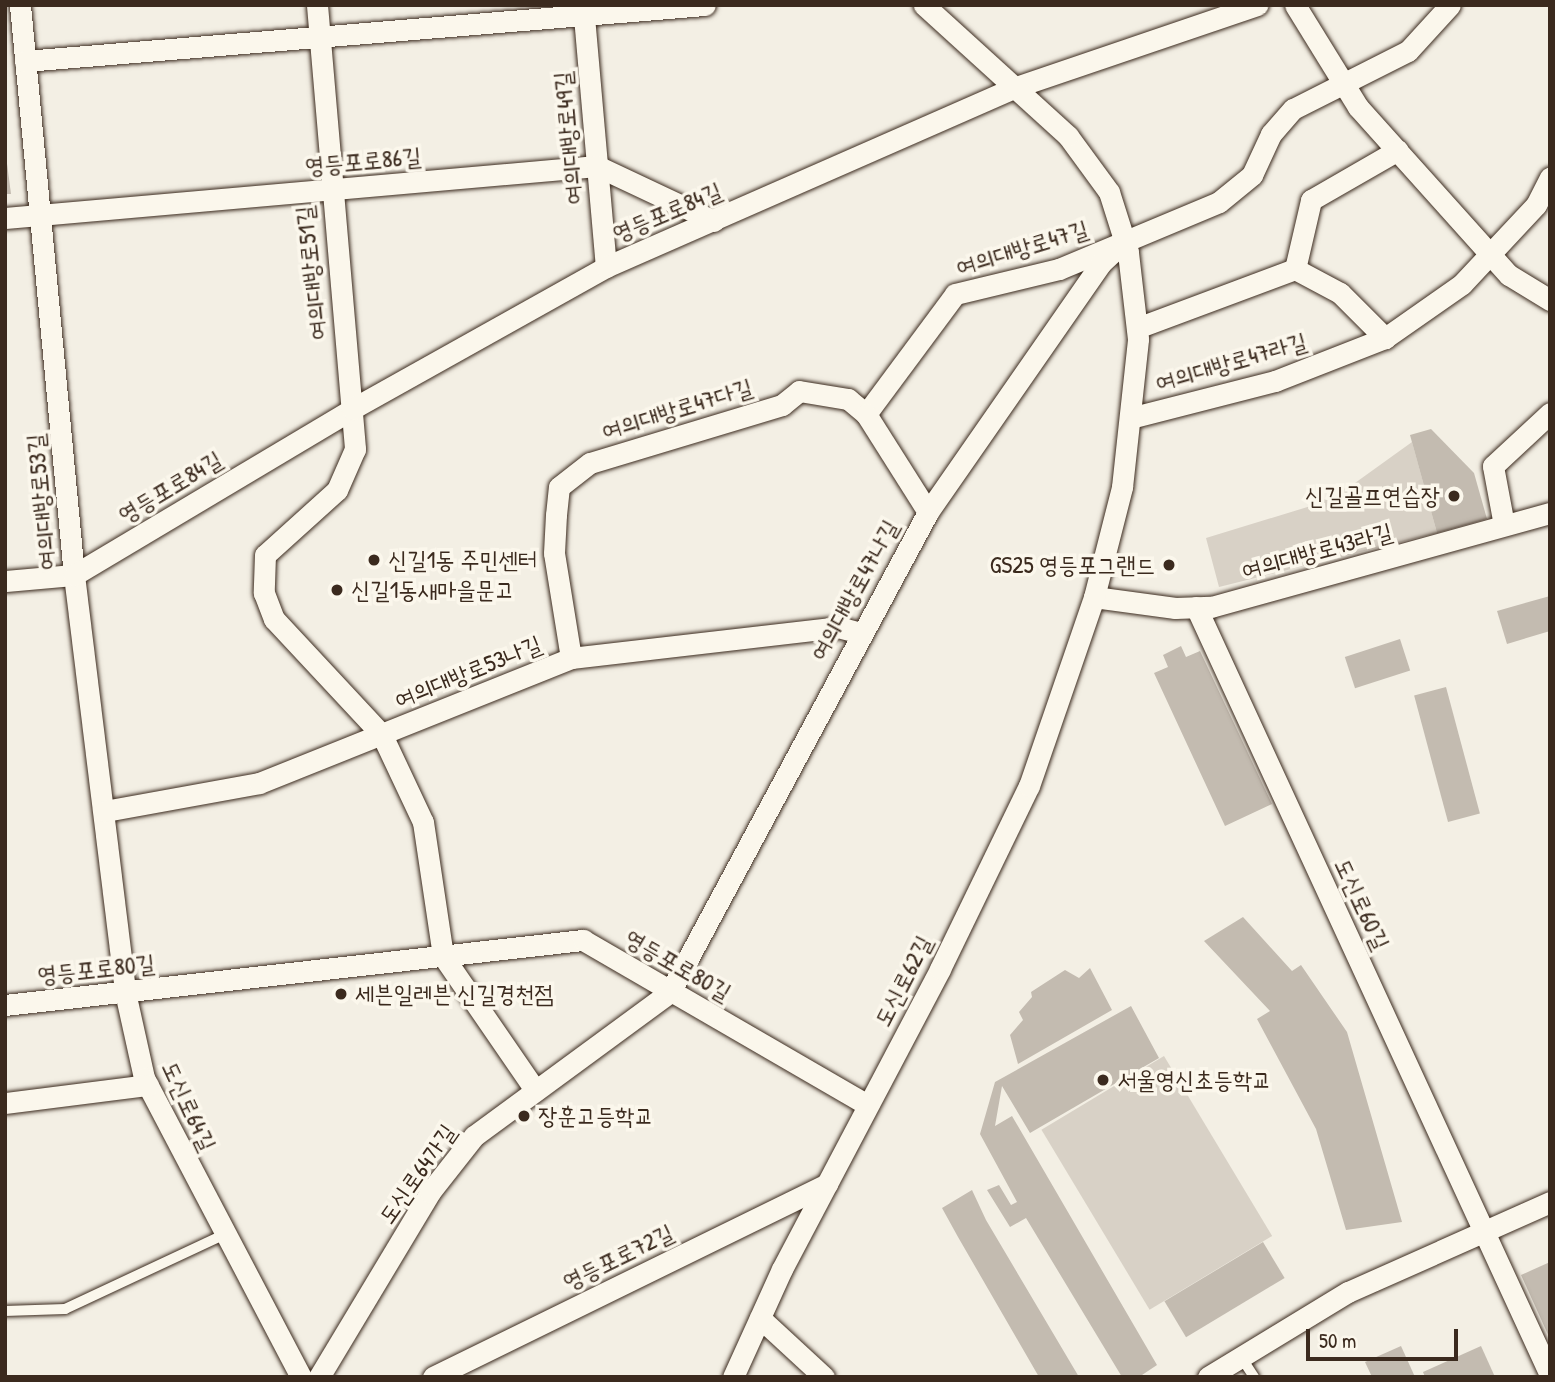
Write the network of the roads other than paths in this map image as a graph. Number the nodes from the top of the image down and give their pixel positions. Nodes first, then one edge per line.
1 (20, 5) edge
2 (317, 5) edge
3 (705, 5) edge
4 (924, 5) edge
5 (1257, 5) edge
6 (1295, 5) edge
7 (1450, 5) edge
8 (584, 12) edge
9 (320, 38) junction
10 (25, 61) junction
11 (1343, 84) junction
12 (1016, 88) junction
13 (1398, 150) junction
14 (597, 166) junction
15 (1550, 177) edge
16 (329, 190) junction
17 (40, 216) junction
18 (5, 218) edge
19 (714, 221) junction
20 (1125, 242) junction
21 (1490, 254) junction
22 (606, 267) junction
23 (1295, 269) junction
24 (1550, 300) edge
25 (1137, 328) junction
26 (1385, 338) junction
27 (352, 409) junction
28 (1550, 413) edge
29 (866, 414) junction
30 (1130, 418) junction
31 (928, 512) junction
32 (1550, 513) edge
33 (1504, 526) junction
34 (74, 575) junction
35 (5, 581) edge
36 (1094, 597) junction
37 (1196, 607) junction
38 (860, 633) junction
39 (571, 658) junction
40 (383, 735) junction
41 (105, 811) junction
42 (443, 956) junction
43 (125, 992) junction
44 (670, 992) junction
45 (5, 1005) edge
46 (148, 1085) junction
47 (535, 1090) junction
48 (5, 1103) edge
49 (868, 1105) junction
50 (827, 1184) junction
51 (1550, 1202) edge
52 (1483, 1227) junction
53 (225, 1234) junction
54 (5, 1311) edge
55 (760, 1318) junction
56 (1241, 1357) junction
57 (1550, 1375) edge
58 (301, 1377) edge
59 (319, 1377) edge
60 (433, 1377) edge
61 (733, 1377) edge
62 (824, 1377) edge
63 (1208, 1377) edge
64 (1254, 1377) edge

1 - 10 street, 여의대방로53길
2 - 9 street, 여의대방로51길
3 - 8 street
4 - 12 street, 여의대방로47길
5 - 12 street, 영등포로84길
6 - 11 street
7 - 11 street
8 - 9 street
8 - 14 street, 여의대방로49길
9 - 10 street
9 - 16 street, 여의대방로51길
10 - 17 street, 여의대방로53길
11 - 13 street
11 - 20 street
12 - 19 street, 영등포로84길
12 - 20 street, 여의대방로47길
13 - 21 street
13 - 23 street
14 - 16 street, 영등포로86길
14 - 19 street
14 - 22 street, 여의대방로49길
15 - 21 street, 여의대방로47라길
16 - 17 street, 영등포로86길
16 - 27 street, 여의대방로51길
17 - 18 street, 영등포로86길
17 - 34 street, 여의대방로53길
19 - 22 street, 영등포로84길
20 - 25 street, 여의대방로47길
20 - 29 street, 여의대방로47길
20 - 31 street, 여의대방로47나길
21 - 24 street
21 - 26 street, 여의대방로47라길
22 - 27 street, 영등포로84길
23 - 25 street
23 - 26 street
25 - 30 street, 여의대방로47길
26 - 30 street, 여의대방로47라길
27 - 34 street, 영등포로84길
27 - 40 street
28 - 33 street
29 - 31 street, 여의대방로47다길
29 - 39 street, 여의대방로47다길
30 - 36 street, 여의대방로47길
31 - 38 street, 여의대방로47나길
32 - 33 street, 여의대방로43라길
33 - 37 street, 여의대방로43라길
34 - 35 street, 영등포로84길
34 - 41 street, 여의대방로53길
36 - 37 street, 여의대방로43라길
36 - 49 street, 도신로62길
37 - 52 street, 도신로60길
38 - 39 street, 여의대방로53나길
38 - 44 street, 여의대방로47나길
39 - 40 street, 여의대방로53나길
40 - 41 street, 여의대방로53나길
40 - 42 street
41 - 43 street, 여의대방로53길
42 - 43 street, 영등포로80길
42 - 44 street, 영등포로80길
42 - 47 street
43 - 45 street, 영등포로80길
43 - 46 street, 도신로64길
44 - 47 street, 도신로64가길
44 - 49 street, 영등포로80길
46 - 48 street
46 - 53 street, 도신로64길
47 - 59 street, 도신로64가길
49 - 50 street, 도신로62길
50 - 55 street, 도신로62길
50 - 60 street, 영등포로72길
51 - 52 street
52 - 56 street
52 - 57 street, 도신로60길
53 - 54 lane
53 - 58 street, 도신로64길
55 - 61 street, 도신로62길
55 - 62 street
56 - 63 street
56 - 64 lane

